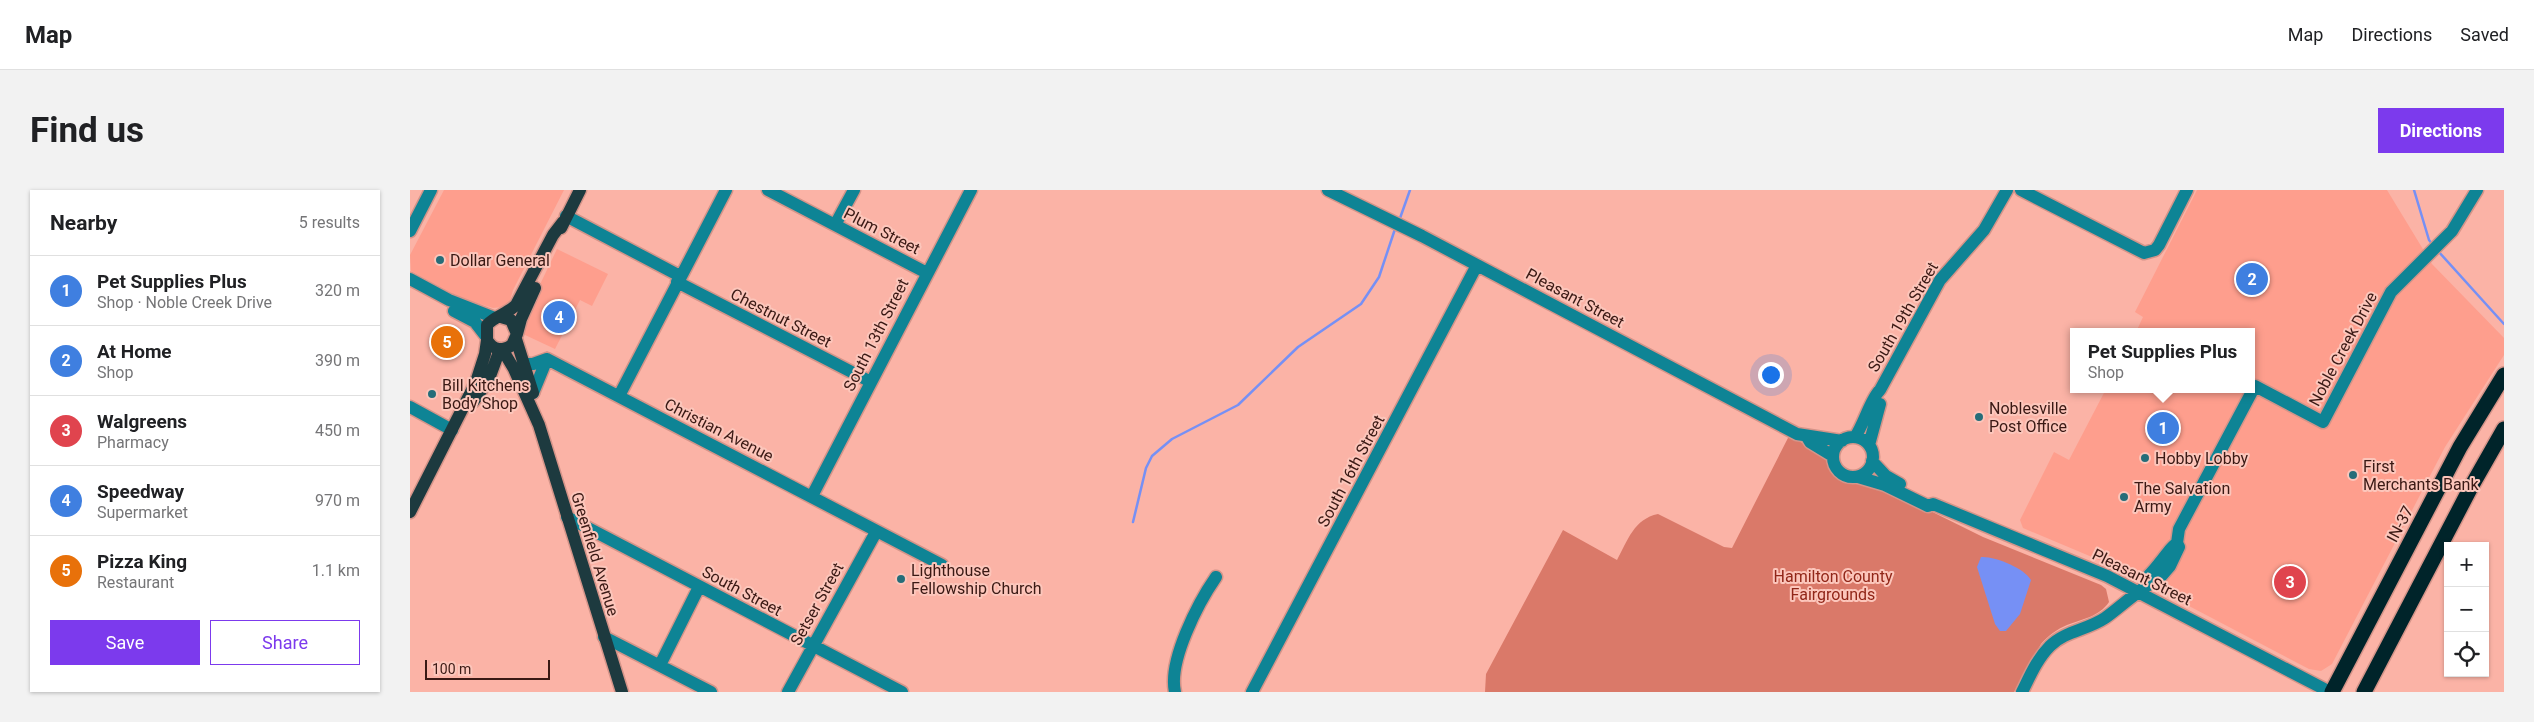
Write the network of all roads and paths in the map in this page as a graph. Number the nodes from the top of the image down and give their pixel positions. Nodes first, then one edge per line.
1 (431, 190) edge
2 (580, 190) edge
3 (726, 190) edge
4 (768, 190) edge
5 (854, 190) edge
6 (971, 190) edge
7 (1328, 190) edge
8 (2007, 190) edge
9 (2021, 190) edge
10 (2187, 190) edge
11 (2477, 190) edge
12 (565, 219) junction
13 (835, 225) junction
14 (410, 231) edge
15 (1477, 265) junction
16 (927, 273) junction
17 (679, 279) junction
18 (410, 281) edge
19 (498, 317) junction
20 (517, 337) junction
21 (486, 338) junction
22 (501, 349) junction
23 (547, 358) junction
24 (519, 366) junction
25 (494, 369) junction
26 (2504, 375) edge
27 (870, 382) junction
28 (2255, 386) edge
29 (1880, 390) junction
30 (533, 393) junction
31 (2251, 393) edge
32 (619, 396) junction
33 (410, 407) edge
34 (539, 425) junction
35 (453, 428) junction
36 (2504, 429) edge
37 (1807, 437) junction
38 (1855, 437) junction
39 (1842, 441) junction
40 (1869, 445) junction
41 (1833, 456) junction
42 (1872, 460) junction
43 (1858, 477) junction
44 (812, 496) junction
45 (1933, 504) junction
46 (410, 512) edge
47 (567, 517) junction
48 (876, 532) junction
49 (942, 565) dead end
50 (1216, 577) dead end
51 (699, 587) junction
52 (2140, 592) junction
53 (604, 637) junction
54 (812, 646) junction
55 (660, 665) junction
56 (622, 692) edge
57 (711, 692) edge
58 (788, 692) edge
59 (902, 692) edge
60 (1175, 692) edge
61 (1252, 692) edge
62 (2022, 692) edge
63 (2331, 692) edge
64 (2364, 692) edge

1 - 14 street
2 - 12 main road
3 - 17 street
4 - 13 street, Plum Street
5 - 13 street
6 - 16 street, South 13th Street
7 - 15 street, Pleasant Street
8 - 29 street, South 19th Street
9 - 10 street
11 - 28 street, Noble Creek Drive
12 - 17 street, Chestnut Street
12 - 19 main road
12 - 20 main road
13 - 16 street, Plum Street
15 - 37 street, Pleasant Street
15 - 61 street, South 16th Street
16 - 27 street, South 13th Street
17 - 27 street, Chestnut Street
17 - 32 street
18 - 19 street
18 - 21 street
19 - 20 main road
19 - 21 main road
20 - 22 main road
20 - 24 main road, Greenfield Avenue
21 - 22 main road
21 - 35 main road
22 - 24 main road, Greenfield Avenue
22 - 25 main road
23 - 24 street
23 - 30 street
23 - 32 street, Christian Avenue
24 - 25 street
24 - 30 main road, Greenfield Avenue
24 - 34 main road, Greenfield Avenue
25 - 35 main road
26 - 63 highway, IN-37
27 - 44 street, South 13th Street
29 - 38 street, South 19th Street
29 - 40 street, South 19th Street
30 - 34 main road, Greenfield Avenue
31 - 52 street, Noble Creek Drive
32 - 44 street, Christian Avenue
33 - 35 street
34 - 47 main road, Greenfield Avenue
35 - 46 main road
36 - 64 highway
37 - 39 street, Pleasant Street
37 - 41 street, Pleasant Street
38 - 39 street
38 - 40 street
39 - 41 street
40 - 42 street
41 - 43 street
42 - 43 street
42 - 45 street, Pleasant Street
43 - 45 street, Pleasant Street
44 - 48 street, Christian Avenue
45 - 52 street, Pleasant Street
47 - 51 street, South Street
47 - 53 main road, Greenfield Avenue
48 - 49 street, Christian Avenue
48 - 54 street, Setser Street
50 - 60 street
51 - 54 street, South Street
51 - 55 street
52 - 62 street, Noble Creek Drive
52 - 63 street, Pleasant Street
53 - 55 street
53 - 56 main road, Greenfield Avenue
54 - 58 street, Setser Street
54 - 59 street, South Street
55 - 57 street

